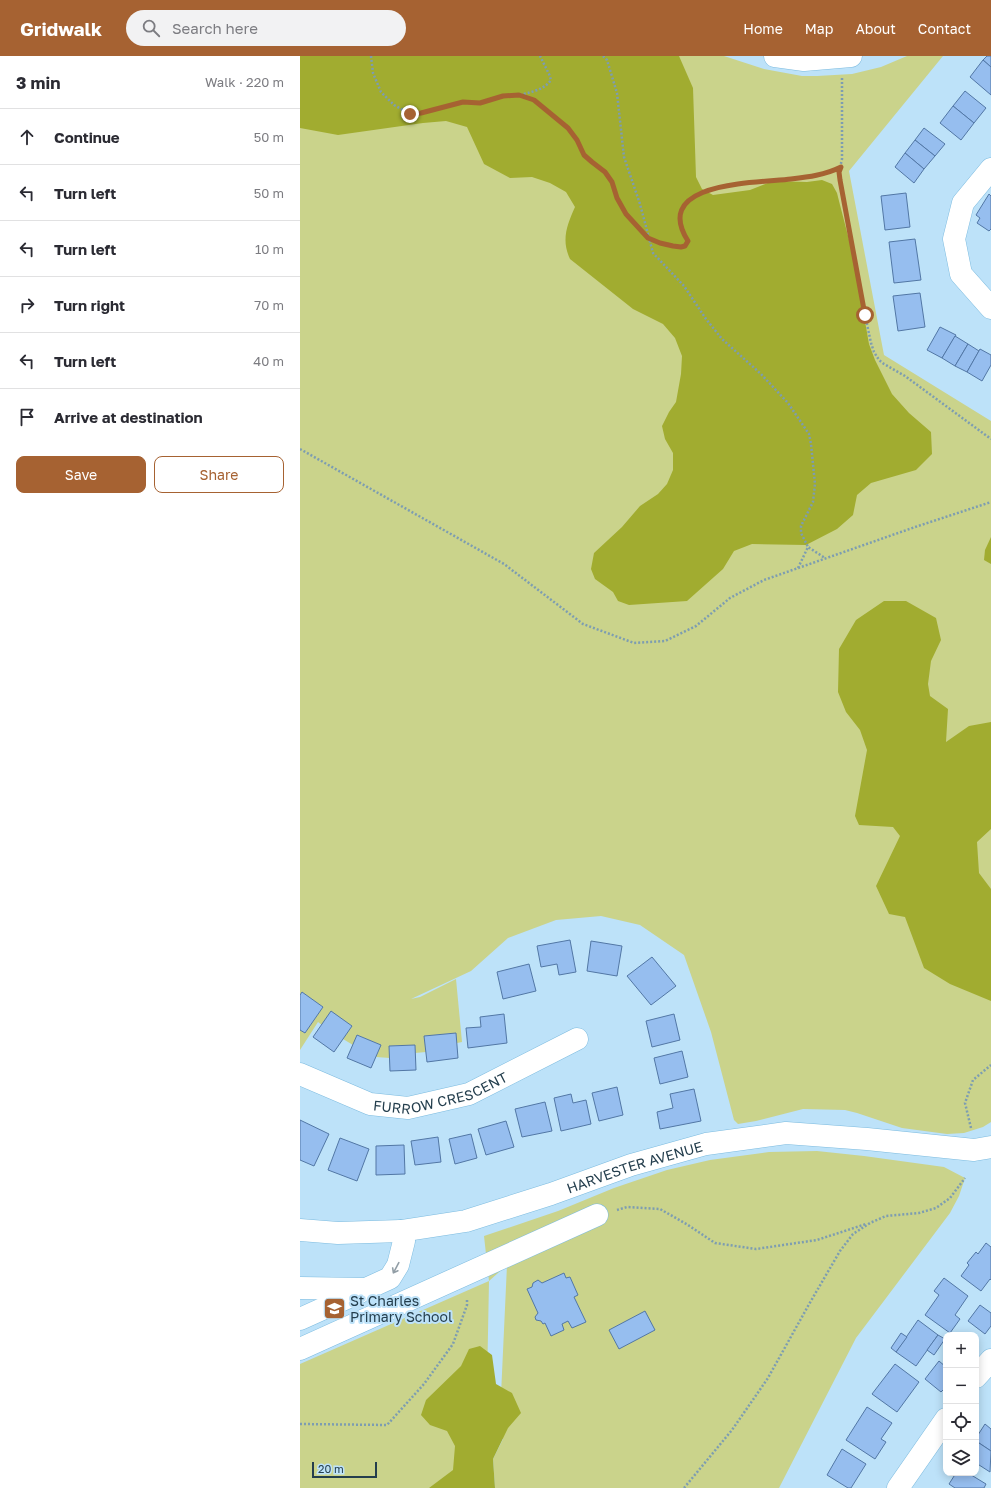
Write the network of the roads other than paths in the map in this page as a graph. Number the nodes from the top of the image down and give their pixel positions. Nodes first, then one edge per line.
1 (775, 56) edge
2 (847, 57) edge
3 (991, 169) edge
4 (991, 308) edge
5 (577, 1039) dead end
6 (300, 1074) edge
7 (980, 1143) edge
8 (991, 1165) edge
9 (597, 1215) road end
10 (300, 1230) edge
11 (401, 1231) junction
12 (300, 1288) edge
13 (366, 1289) junction
14 (300, 1319) edge
15 (300, 1349) edge
16 (991, 1360) edge
17 (979, 1374) edge
18 (943, 1423) edge
19 (898, 1488) edge

1 - 2 street
3 - 4 street
5 - 6 street, FURROW CRESCENT
7 - 8 street
7 - 11 street, HARVESTER AVENUE
9 - 15 street
10 - 11 street, HARVESTER AVENUE
11 -> 13 street
12 - 13 street
13 - 14 street
16 - 17 street
18 - 19 street

